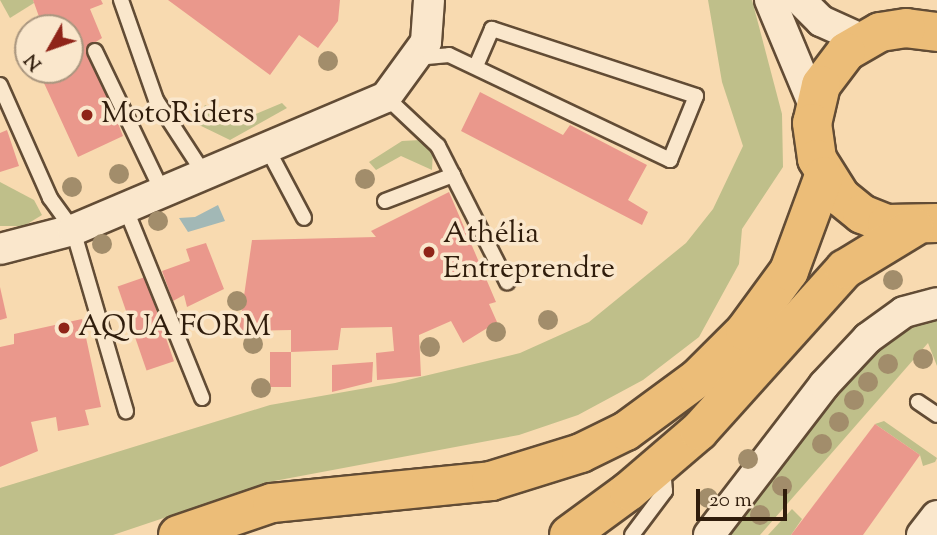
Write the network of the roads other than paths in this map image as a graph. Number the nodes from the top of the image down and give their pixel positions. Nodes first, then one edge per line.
1 (121, 0) edge
2 (429, 0) edge
3 (770, 0) edge
4 (800, 0) edge
5 (924, 20) edge
6 (863, 40) junction
7 (95, 51) dead end
8 (415, 58) junction
9 (476, 66) junction
10 (0, 85) edge
11 (386, 97) junction
12 (814, 104) junction
13 (267, 148) junction
14 (203, 172) junction
15 (453, 175) junction
16 (824, 176) junction
17 (162, 191) junction
18 (385, 201) dead end
19 (125, 207) junction
20 (303, 218) dead end
21 (925, 225) edge
22 (73, 230) junction
23 (0, 249) edge
24 (507, 282) dead end
25 (937, 303) edge
26 (202, 398) dead end
27 (918, 402) dead end
28 (126, 411) dead end
29 (937, 415) edge
30 (662, 463) junction
31 (937, 516) edge
32 (178, 535) edge
33 (569, 535) edge
34 (632, 535) edge
35 (709, 535) edge
36 (922, 535) edge

1 - 14 lane
2 - 8 street
3 - 12 street
4 - 6 street
5 - 6 main road
6 - 12 main road
7 - 17 lane
8 - 9 lane
8 - 11 street
9 - 9 lane
10 - 22 lane
11 - 13 street
11 - 15 lane
12 - 16 main road
13 - 14 street
13 - 20 lane
14 - 17 street
15 - 18 lane
15 - 24 lane
16 - 21 main road
16 - 32 main road
17 - 19 street
19 - 22 street
19 - 26 lane
21 - 30 main road
22 - 23 street
22 - 28 lane
25 - 35 street
27 - 29 lane
30 - 33 main road
30 - 34 lane
31 - 36 street

